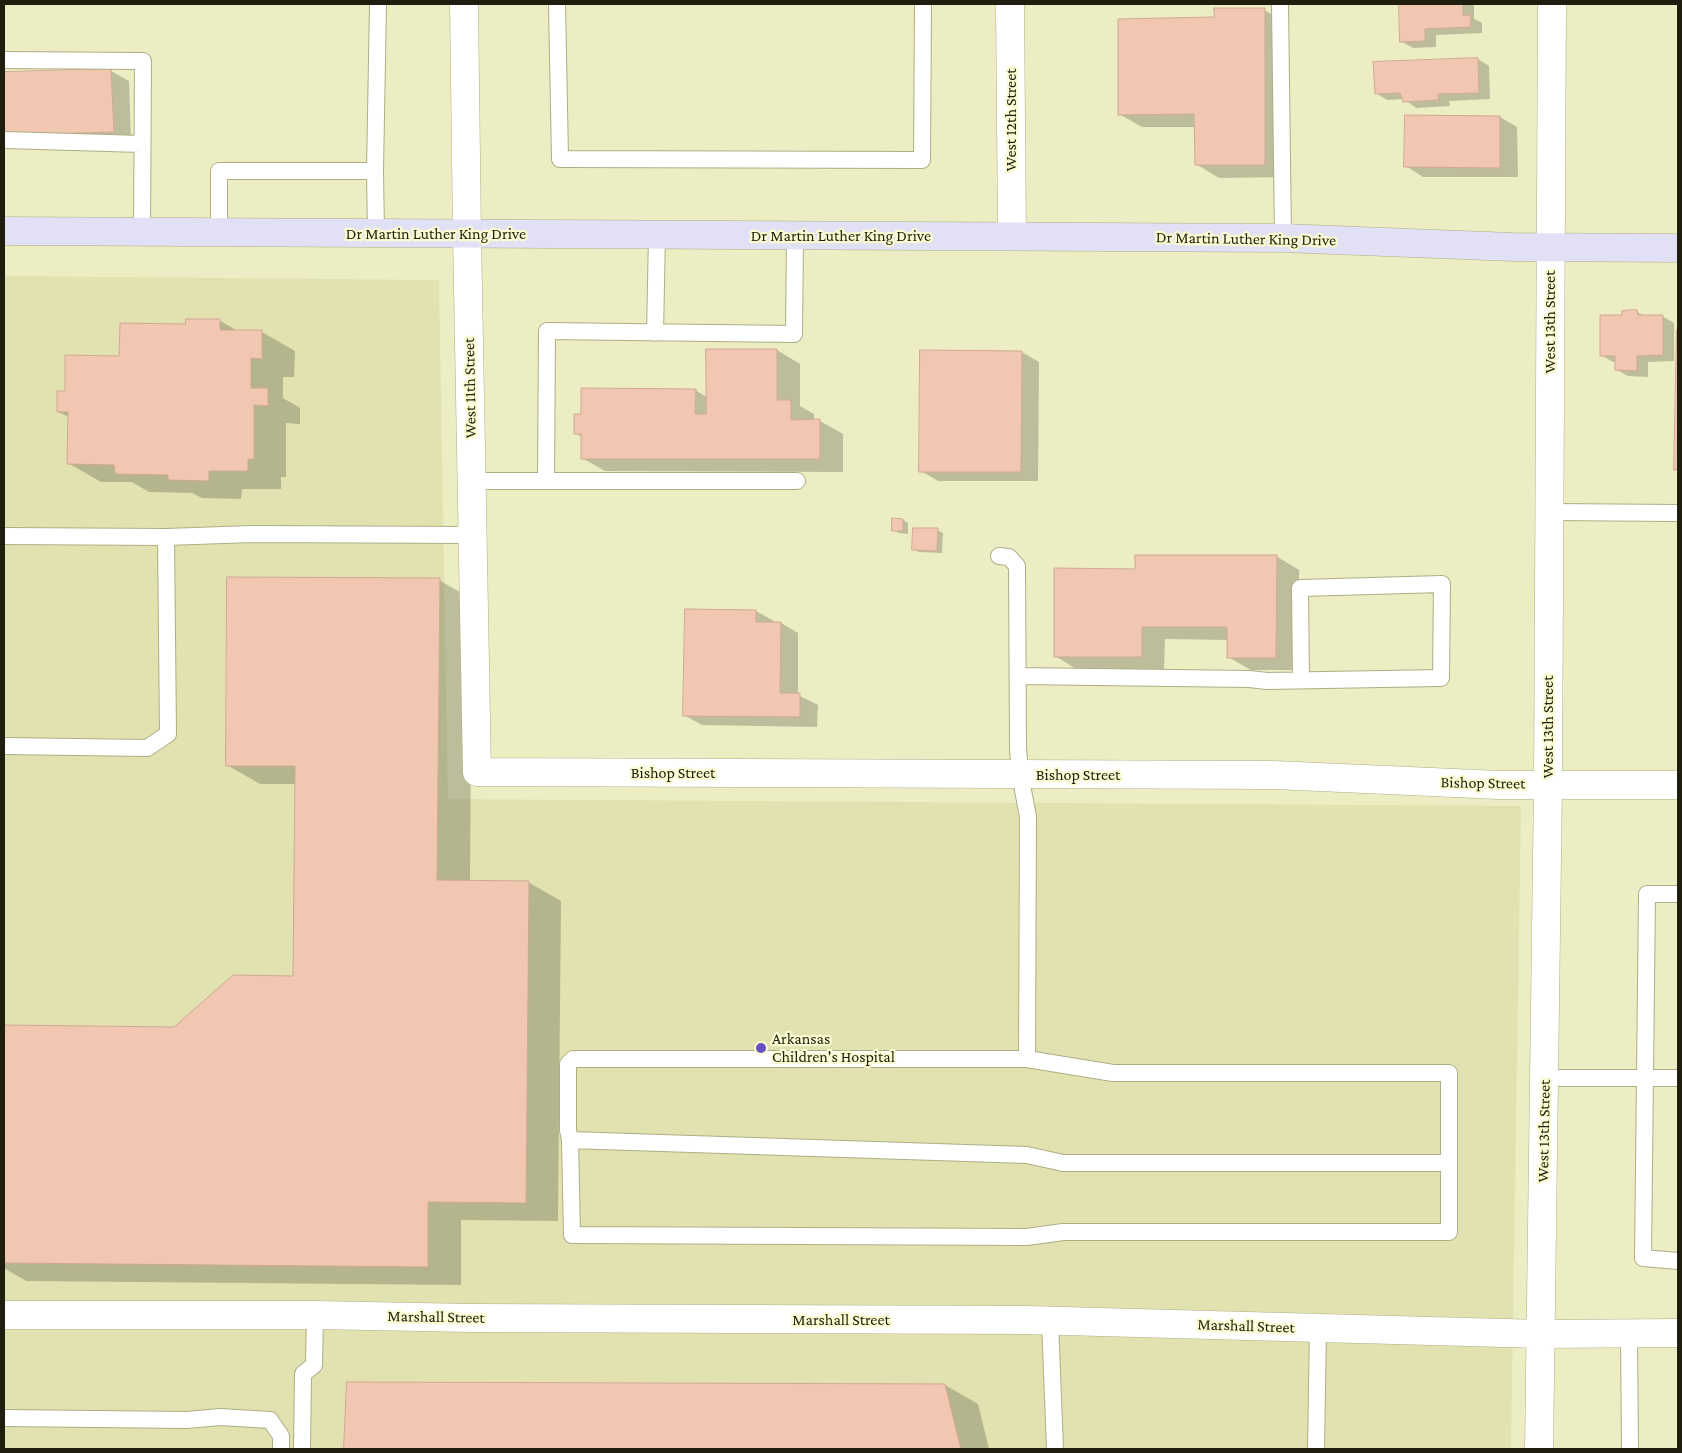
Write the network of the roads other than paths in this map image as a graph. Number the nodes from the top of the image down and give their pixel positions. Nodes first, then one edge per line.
1 (378, 4) edge
2 (464, 4) edge
3 (557, 4) edge
4 (923, 4) edge
5 (1010, 4) edge
6 (1280, 4) edge
7 (1552, 4) edge
8 (4, 60) edge
9 (4, 140) edge
10 (142, 144) junction
11 (375, 170) junction
12 (4, 231) edge
13 (142, 232) junction
14 (219, 232) junction
15 (376, 234) junction
16 (467, 235) junction
17 (657, 235) junction
18 (796, 236) junction
19 (1012, 236) junction
20 (1283, 238) junction
21 (1550, 247) junction
22 (1678, 248) edge
23 (655, 332) junction
24 (472, 481) junction
25 (546, 481) junction
26 (797, 481) dead end
27 (1548, 512) junction
28 (1678, 513) edge
29 (473, 535) junction
30 (4, 536) edge
31 (166, 537) junction
32 (1000, 556) dead end
33 (1018, 676) junction
34 (1301, 680) junction
35 (4, 746) edge
36 (477, 772) joint
37 (1020, 774) junction
38 (1548, 784) junction
39 (1678, 785) edge
40 (1678, 894) edge
41 (1027, 1058) junction
42 (1545, 1078) junction
43 (1644, 1078) junction
44 (1678, 1078) edge
45 (570, 1140) junction
46 (1449, 1163) junction
47 (1678, 1261) edge
48 (4, 1315) edge
49 (315, 1315) junction
50 (1050, 1321) junction
51 (1318, 1328) junction
52 (1540, 1334) junction
53 (1629, 1334) junction
54 (1678, 1334) edge
55 (4, 1418) edge
56 (281, 1449) edge
57 (302, 1449) edge
58 (1055, 1449) edge
59 (1316, 1449) edge
60 (1539, 1449) edge
61 (1630, 1449) edge

1 - 11 lane
2 - 16 street, West 11th Street
3 - 4 lane
5 - 19 street, West 12th Street
6 - 20 lane
7 - 21 street, West 13th Street
8 - 10 lane
9 - 10 lane
10 - 13 lane
11 - 14 lane
11 - 15 lane
12 - 13 main road, Dr Martin Luther King Drive
13 - 14 main road, Dr Martin Luther King Drive
14 - 15 main road, Dr Martin Luther King Drive
15 - 16 main road, Dr Martin Luther King Drive
16 - 17 main road, Dr Martin Luther King Drive
16 - 24 street, West 11th Street
17 - 18 main road, Dr Martin Luther King Drive
17 - 23 lane
18 - 19 main road, Dr Martin Luther King Drive
18 - 23 lane
19 - 20 main road, Dr Martin Luther King Drive
20 - 21 main road, Dr Martin Luther King Drive
21 - 22 main road, Dr Martin Luther King Drive
21 - 27 street, West 13th Street
23 - 25 lane
24 - 25 lane
24 - 29 street, West 11th Street
25 - 26 lane
27 - 28 lane
27 - 38 street, West 13th Street
29 - 31 lane
29 - 36 street, West 11th Street
30 - 31 lane
31 - 35 lane
32 - 33 lane
33 - 34 lane
33 - 37 lane
34 - 34 lane
36 - 37 street, Bishop Street
37 - 38 street, Bishop Street
37 - 41 lane
38 - 39 street, Bishop Street
38 - 42 street, West 13th Street
40 - 43 lane
41 - 45 lane
41 - 46 lane
42 - 43 lane
42 - 52 street, West 13th Street
43 - 44 lane
43 - 47 lane
45 - 46 lane
45 - 46 lane
48 - 49 street, Marshall Street
49 - 50 street, Marshall Street
49 - 57 lane
50 - 51 street, Marshall Street
50 - 58 lane
51 - 52 street, Marshall Street
51 - 59 lane
52 - 53 street, Marshall Street
52 - 60 street, West 13th Street
53 - 54 street, Marshall Street
53 - 61 lane
55 - 56 lane

